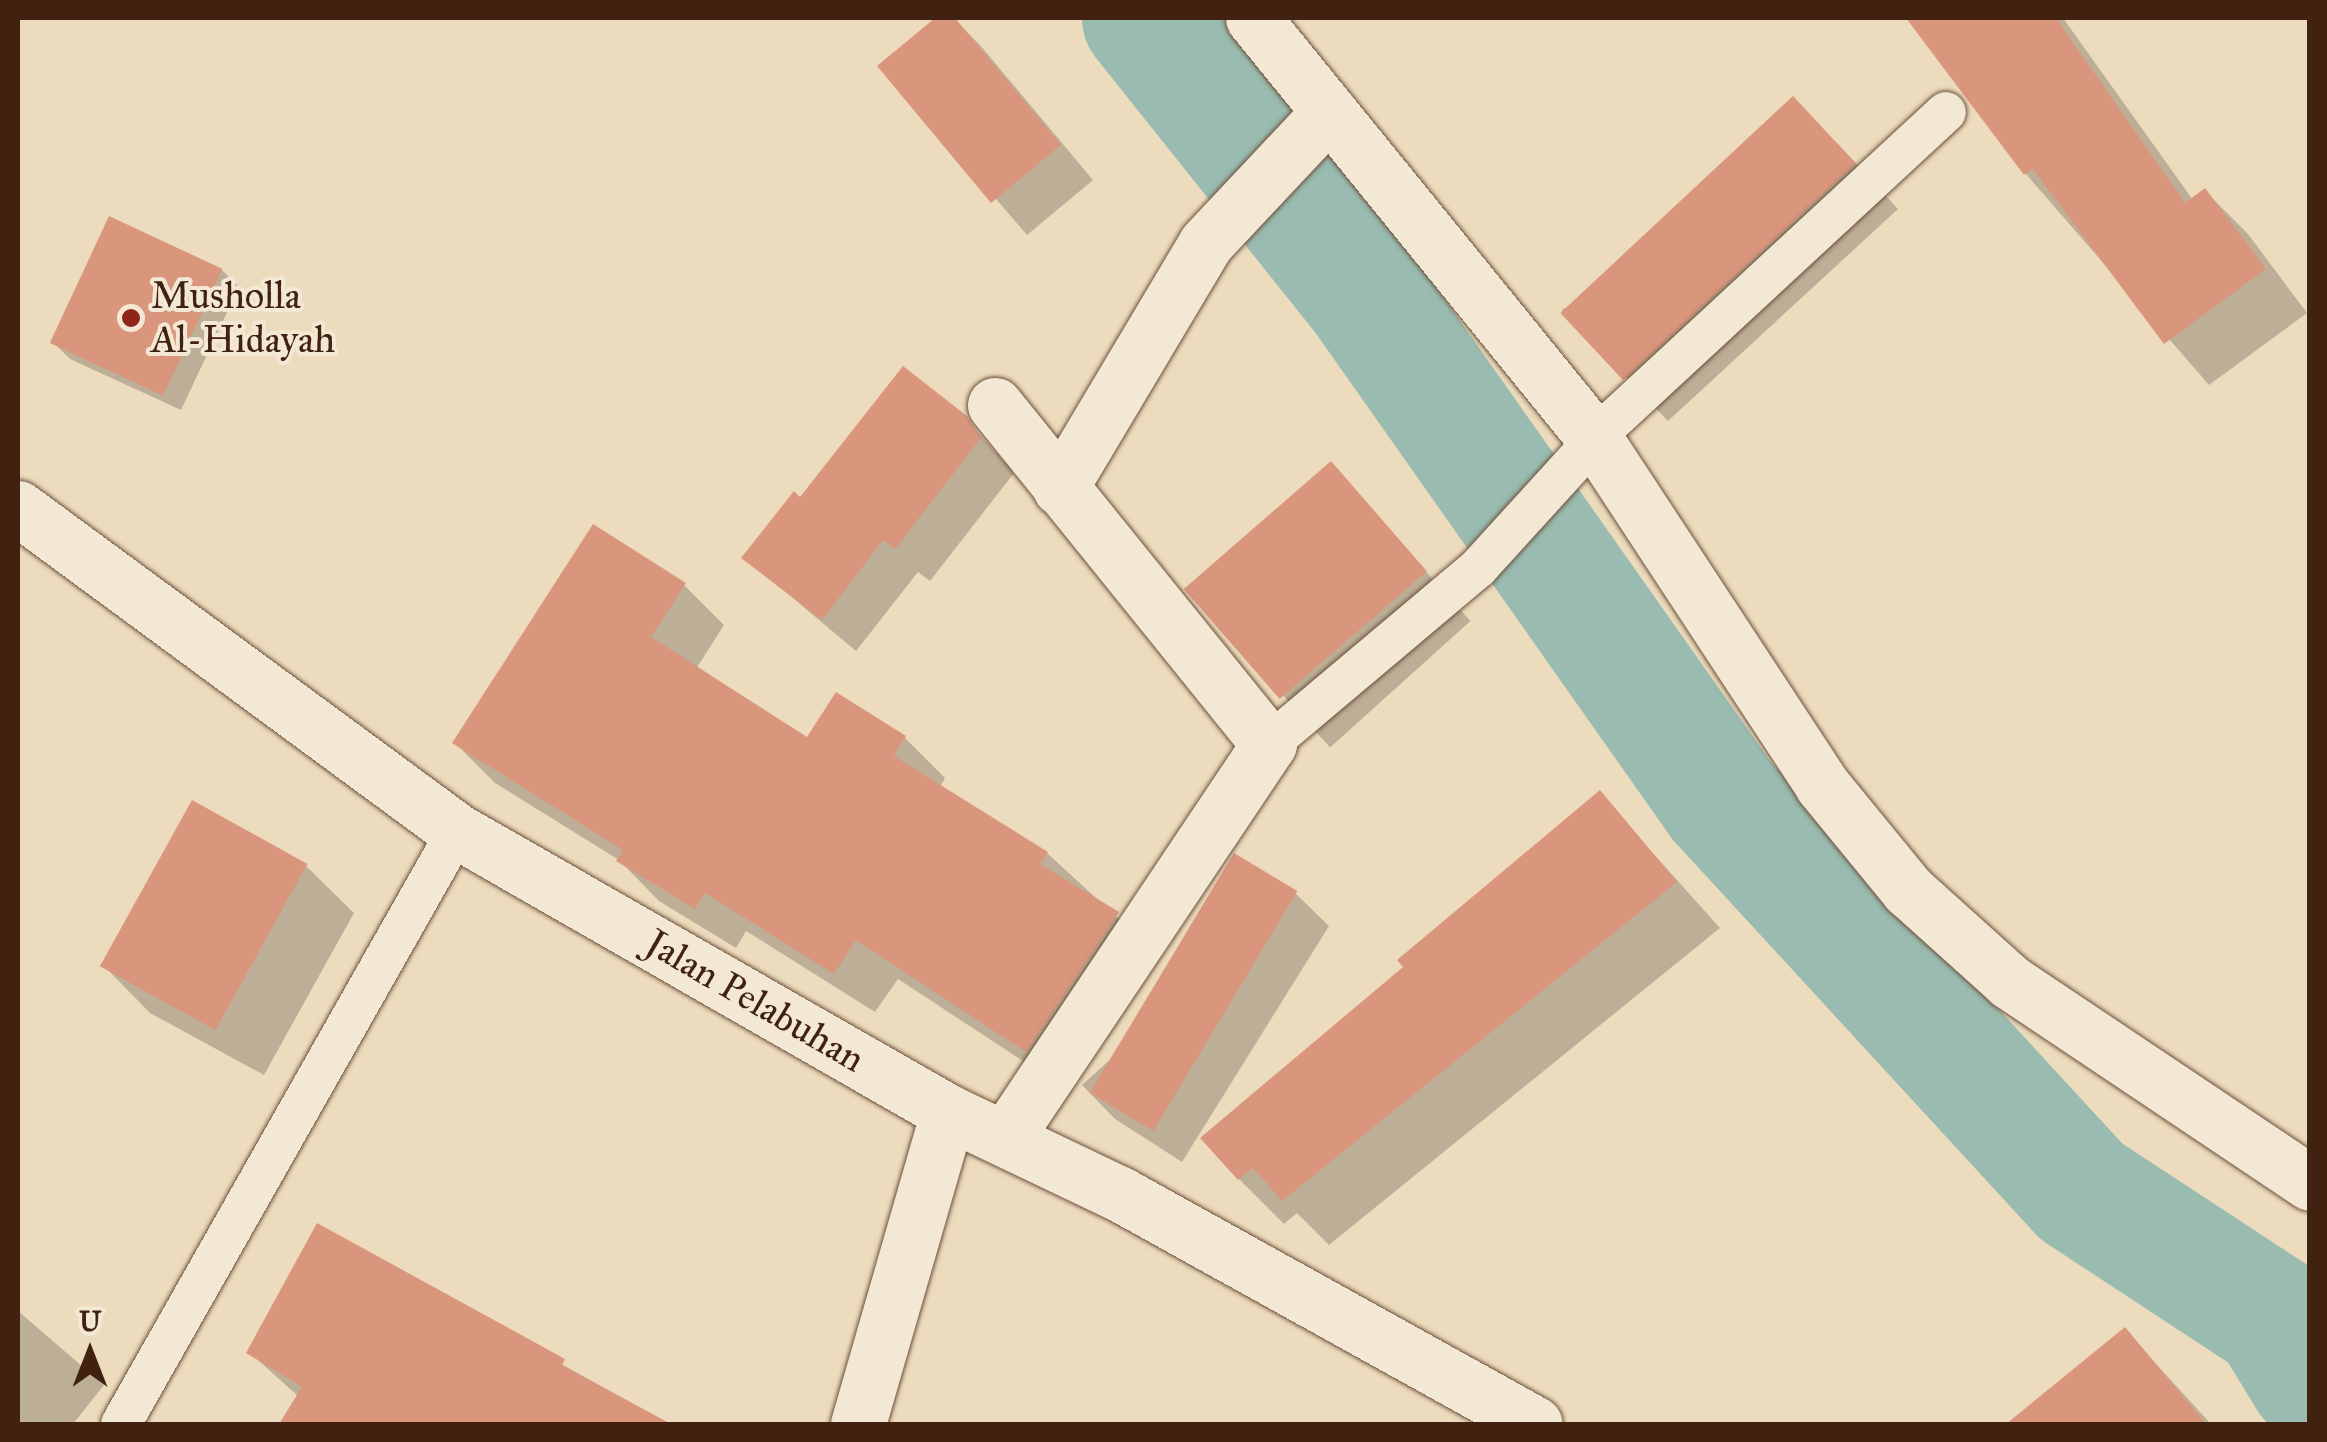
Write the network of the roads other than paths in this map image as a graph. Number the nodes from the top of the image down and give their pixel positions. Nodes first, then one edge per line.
1 (1253, 18) edge
2 (1329, 112) junction
3 (1946, 112) dead end
4 (995, 405) dead end
5 (1596, 440) junction
6 (1060, 488) junction
7 (18, 508) edge
8 (1269, 744) junction
9 (457, 831) junction
10 (948, 1112) junction
11 (1005, 1139) junction
12 (2310, 1183) edge
13 (121, 1424) edge
14 (858, 1424) edge
15 (1536, 1424) edge

1 - 2 street
2 - 5 street
2 - 6 street
3 - 5 lane
4 - 6 street
5 - 8 lane
5 - 12 street
6 - 8 street
7 - 9 street, Jalan Pelabuhan
8 - 11 street
9 - 10 street, Jalan Pelabuhan
9 - 13 lane
10 - 11 street, Jalan Pelabuhan
10 - 14 street
11 - 15 street, Jalan Pelabuhan

